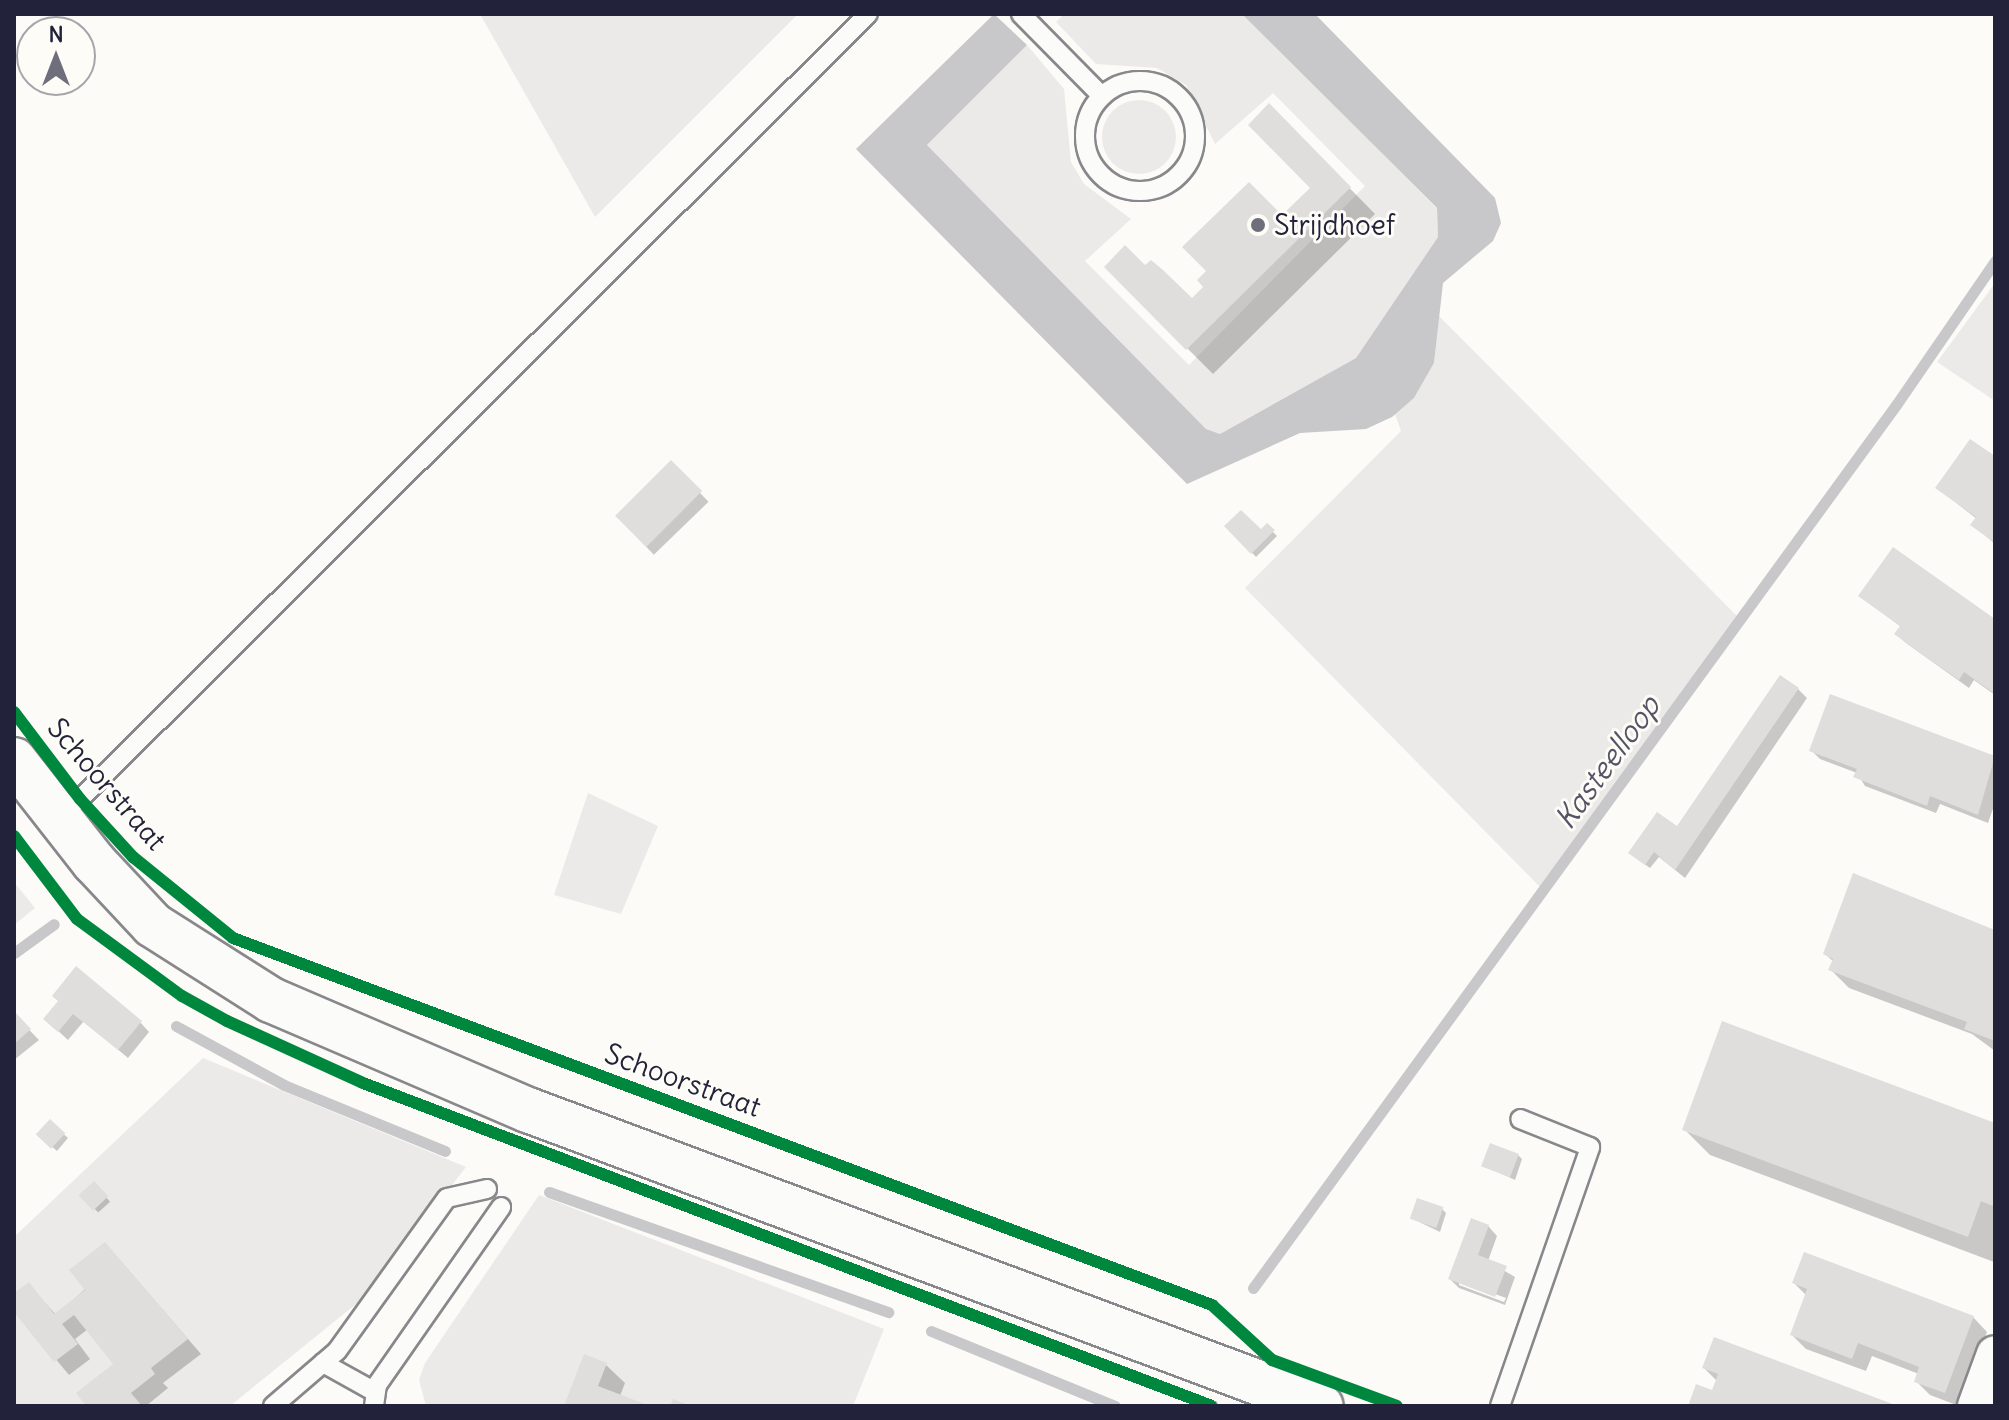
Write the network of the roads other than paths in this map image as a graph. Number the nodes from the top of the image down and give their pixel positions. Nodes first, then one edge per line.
1 (868, 14) edge
2 (1021, 14) edge
3 (1102, 96) junction
4 (14, 760) edge
5 (56, 814) junction
6 (1520, 1119) dead end
7 (487, 1189) dead end
8 (501, 1207) dead end
9 (1995, 1354) edge
10 (323, 1363) junction
11 (375, 1399) edge
12 (273, 1406) edge
13 (1321, 1406) edge
14 (1500, 1406) edge
15 (1976, 1406) edge

1 - 5 lane
2 - 3 lane
3 - 3 lane
4 - 5 street, Schoorstraat
5 - 13 street, Schoorstraat
6 - 14 lane
7 - 10 lane
8 - 11 lane
9 - 15 street
10 - 11 lane
10 - 12 lane

